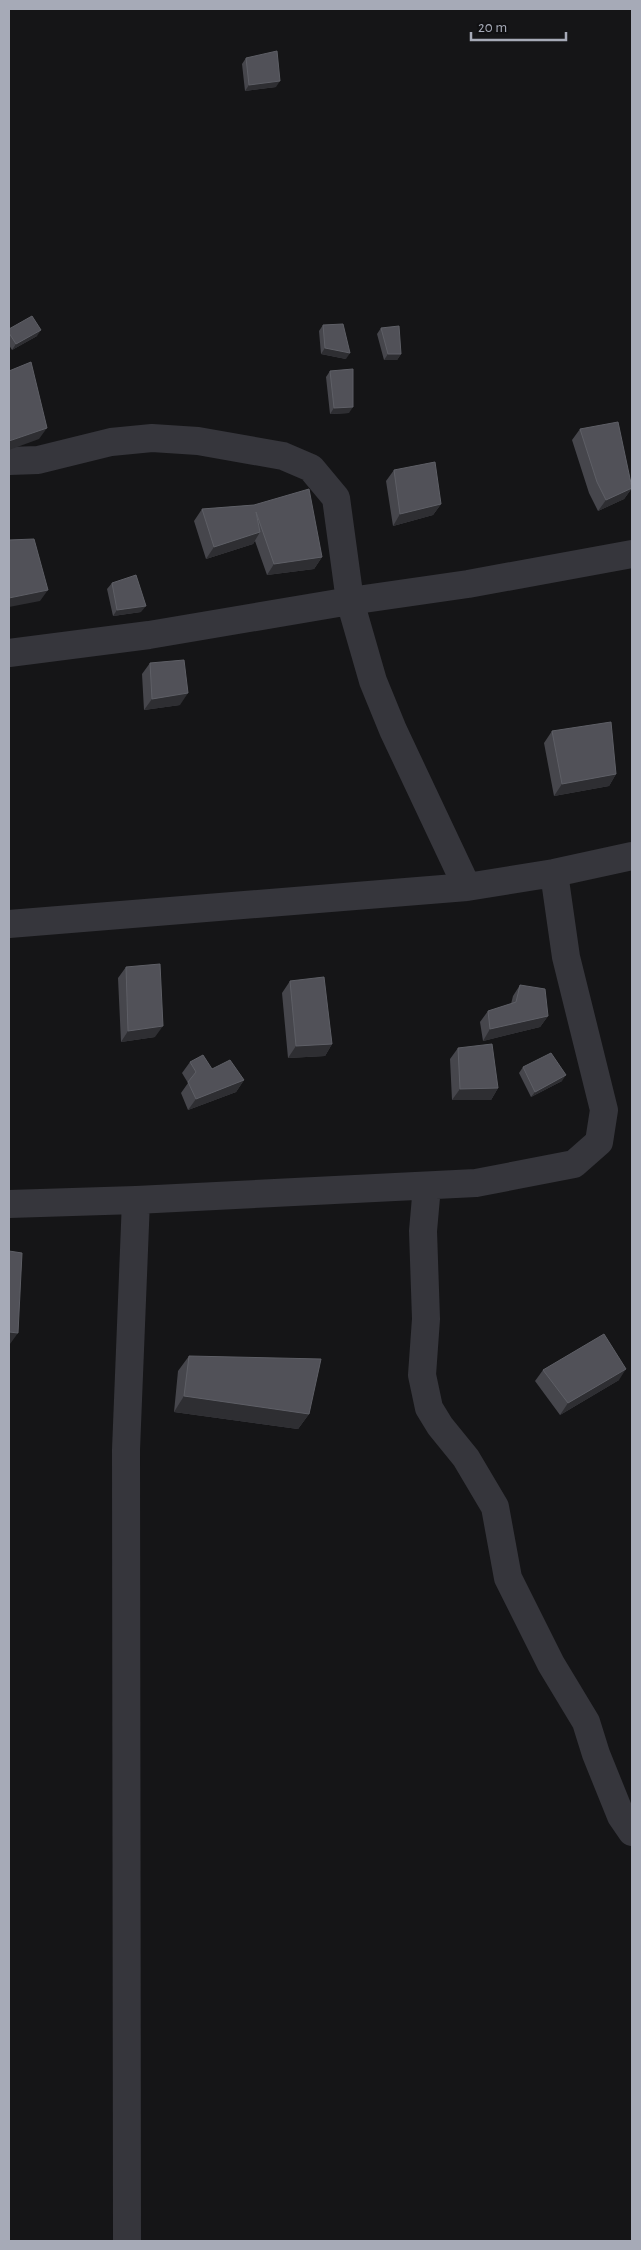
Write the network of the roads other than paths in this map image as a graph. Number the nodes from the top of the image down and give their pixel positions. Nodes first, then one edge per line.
1 (9, 461) edge
2 (632, 554) edge
3 (350, 601) junction
4 (9, 653) edge
5 (632, 856) edge
6 (554, 873) junction
7 (467, 887) junction
8 (9, 924) edge
9 (427, 1186) junction
10 (136, 1200) junction
11 (9, 1204) edge
12 (632, 1832) edge
13 (127, 2241) edge

1 - 3 street
2 - 3 street
3 - 4 street
3 - 7 street
5 - 6 street
6 - 7 street
6 - 9 street
7 - 8 street
9 - 10 street
9 - 12 street
10 - 11 street
10 - 13 street

